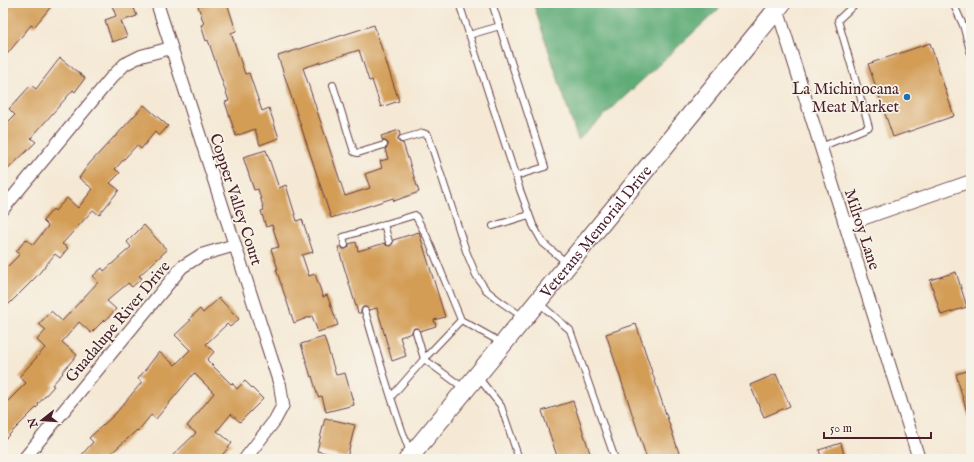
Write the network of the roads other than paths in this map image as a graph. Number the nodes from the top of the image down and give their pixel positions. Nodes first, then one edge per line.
1 (156, 3) edge
2 (459, 3) edge
3 (492, 3) edge
4 (857, 3) edge
5 (953, 3) edge
6 (779, 6) edge
7 (500, 26) junction
8 (469, 35) junction
9 (171, 48) junction
10 (971, 54) edge
11 (333, 85) dead end
12 (402, 139) dead end
13 (384, 145) dead end
14 (821, 147) junction
15 (516, 176) junction
16 (971, 181) edge
17 (3, 209) edge
18 (529, 215) junction
19 (384, 224) junction
20 (845, 224) junction
21 (493, 226) dead end
22 (389, 242) dead end
23 (235, 245) junction
24 (345, 245) dead end
25 (568, 264) junction
26 (537, 302) junction
27 (365, 311) dead end
28 (524, 318) junction
29 (461, 320) junction
30 (416, 332) dead end
31 (503, 344) junction
32 (424, 359) junction
33 (477, 376) junction
34 (466, 389) junction
35 (391, 397) junction
36 (410, 457) edge
37 (24, 459) edge
38 (245, 459) edge
39 (519, 459) edge
40 (615, 459) edge
41 (919, 459) edge

1 - 9 street, Copper Valley Court
2 - 8 lane
3 - 7 lane
4 - 14 lane
5 - 10 lane
6 - 14 street, Milroy Lane
6 - 25 main road, Veterans Memorial Drive
7 - 8 lane
7 - 15 lane
8 - 15 lane
9 - 17 street
9 - 23 street, Copper Valley Court
11 - 13 lane
12 - 28 lane
14 - 20 street, Milroy Lane
15 - 18 lane
16 - 20 street
18 - 21 lane
18 - 25 lane
19 - 22 lane
19 - 24 lane
19 - 29 lane
20 - 41 street, Milroy Lane
23 - 37 street, Guadalupe River Drive
23 - 38 street, Copper Valley Court
25 - 26 main road, Veterans Memorial Drive
26 - 28 main road, Veterans Memorial Drive
26 - 40 lane
27 - 35 lane
28 - 31 main road, Veterans Memorial Drive
29 - 31 lane
29 - 32 lane
30 - 32 lane
31 - 33 main road, Veterans Memorial Drive
32 - 34 lane
32 - 35 lane
33 - 34 main road, Veterans Memorial Drive
33 - 39 lane
34 - 36 main road, Veterans Memorial Drive
35 - 36 lane

